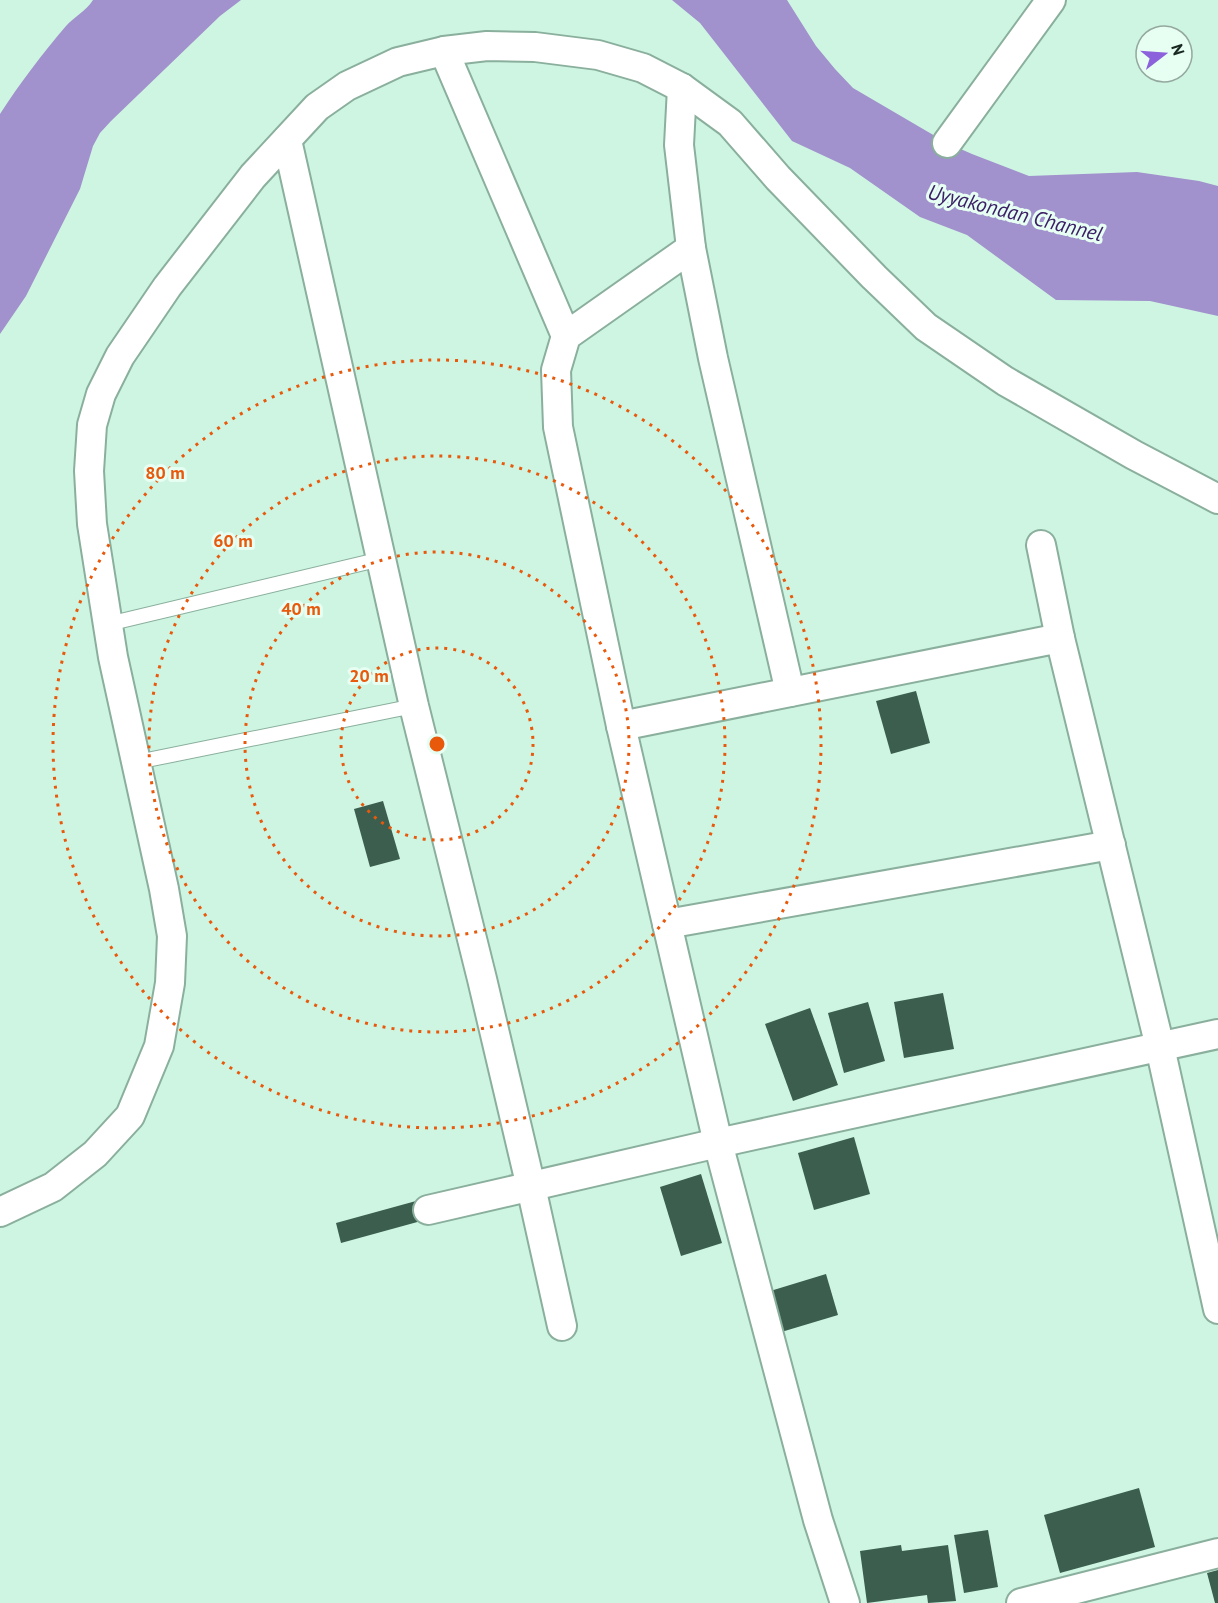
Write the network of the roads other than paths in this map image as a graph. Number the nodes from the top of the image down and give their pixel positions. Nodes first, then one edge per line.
1 (1051, 0) edge
2 (444, 51) junction
3 (682, 88) junction
4 (287, 140) junction
5 (947, 143) dead end
6 (691, 248) junction
7 (567, 336) junction
8 (1218, 499) edge
9 (1041, 545) dead end
10 (381, 559) junction
11 (108, 624) junction
12 (1060, 638) junction
13 (790, 692) junction
14 (414, 706) junction
15 (621, 726) junction
16 (137, 762) junction
17 (1111, 845) junction
18 (667, 924) junction
19 (1218, 1034) edge
20 (1160, 1047) junction
21 (718, 1143) junction
22 (531, 1187) junction
23 (428, 1210) dead end
24 (0, 1212) edge
25 (1218, 1309) edge
26 (562, 1326) dead end
27 (1218, 1553) edge
28 (845, 1603) edge
29 (1021, 1603) edge

1 - 5 street
2 - 3 street
2 - 4 street
2 - 7 street
3 - 6 street
3 - 8 street
4 - 10 street
4 - 11 street
6 - 7 street
6 - 13 street
7 - 15 street
9 - 12 street
10 - 11 lane
10 - 14 street
11 - 16 street
12 - 13 street
12 - 17 street
13 - 15 street
14 - 16 lane
14 - 22 street
15 - 18 street
16 - 24 street
17 - 18 street
17 - 20 street
18 - 21 street
19 - 20 street
20 - 21 street
20 - 25 street
21 - 22 street
21 - 28 street
22 - 23 street
22 - 26 street
27 - 29 street

